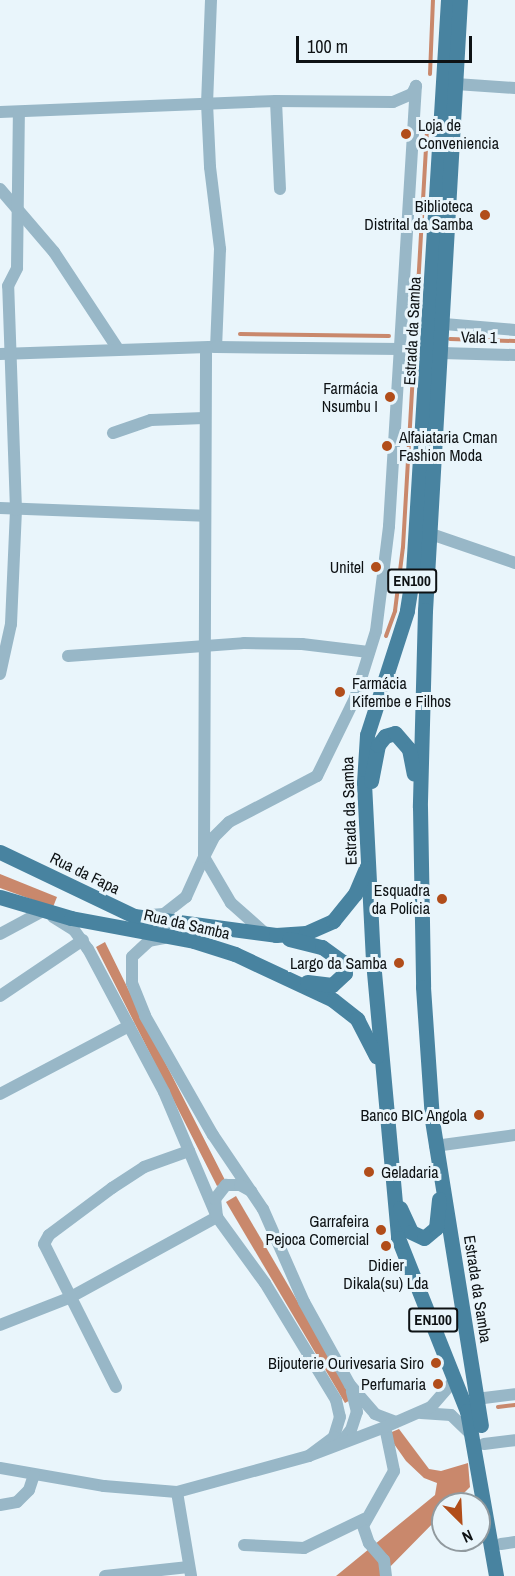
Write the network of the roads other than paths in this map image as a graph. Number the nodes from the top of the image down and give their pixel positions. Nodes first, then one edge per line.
1 (211, 0) edge
2 (448, 0) edge
3 (460, 0) edge
4 (456, 84) junction
5 (515, 88) edge
6 (276, 100) junction
7 (393, 102) junction
8 (207, 103) junction
9 (0, 112) edge
10 (19, 112) junction
11 (414, 127) junction
12 (0, 189) edge
13 (280, 189) dead end
14 (18, 210) junction
15 (4, 285) edge
16 (444, 324) junction
17 (515, 330) edge
18 (211, 347) junction
19 (118, 349) junction
20 (401, 349) junction
21 (5, 353) edge
22 (442, 353) junction
23 (515, 355) edge
24 (204, 418) junction
25 (113, 433) dead end
26 (0, 508) edge
27 (16, 510) junction
28 (204, 516) junction
29 (431, 534) junction
30 (515, 563) edge
31 (203, 644) junction
32 (369, 652) junction
33 (68, 656) dead end
34 (0, 674) edge
35 (365, 807) junction
36 (420, 807) junction
37 (0, 852) edge
38 (204, 857) junction
39 (368, 860) junction
40 (0, 897) edge
41 (34, 909) junction
42 (123, 911) junction
43 (0, 934) edge
44 (266, 934) junction
45 (177, 938) junction
46 (82, 940) junction
47 (269, 969) junction
48 (0, 996) edge
49 (129, 1026) junction
50 (383, 1081) junction
51 (0, 1094) edge
52 (515, 1135) edge
53 (435, 1146) junction
54 (189, 1151) junction
55 (440, 1175) junction
56 (392, 1184) junction
57 (254, 1193) junction
58 (217, 1217) junction
59 (69, 1298) junction
60 (0, 1325) edge
61 (453, 1368) junction
62 (350, 1385) junction
63 (116, 1387) dead end
64 (515, 1394) edge
65 (476, 1399) junction
66 (417, 1413) junction
67 (390, 1425) junction
68 (515, 1440) edge
69 (336, 1445) junction
70 (480, 1448) junction
71 (309, 1456) junction
72 (0, 1468) edge
73 (34, 1475) junction
74 (487, 1489) junction
75 (177, 1492) junction
76 (0, 1505) edge
77 (364, 1519) junction
78 (508, 1543) edge
79 (244, 1545) dead end
80 (190, 1572) edge
81 (386, 1574) edge
82 (105, 1576) edge
83 (496, 1576) edge
84 (506, 1576) edge

1 - 8 street
2 - 35 main road, Estrada da Samba / EN100
3 - 4 main road, Estrada da Samba / EN100
4 - 5 street
4 - 16 main road, Estrada da Samba / EN100
6 - 7 street
6 - 8 street
6 - 13 street
7 - 11 street
7 - 11 street, Estrada da Samba
8 - 10 street
8 - 18 street
9 - 10 street
10 - 14 street
11 - 20 street, Estrada da Samba
12 - 14 street
14 - 15 street
14 - 19 street
15 - 21 street
16 - 17 street, Vala 1
16 - 22 main road, Estrada da Samba / EN100
18 - 19 street
18 - 20 street
18 - 24 street
19 - 21 street
20 - 32 street, Estrada da Samba
21 - 27 street
22 - 23 street, Vala 1
22 - 29 main road, Estrada da Samba / EN100
24 - 25 street
24 - 28 street
26 - 27 street
27 - 28 street
27 - 34 street
28 - 31 street
29 - 30 street
29 - 36 main road, Estrada da Samba / EN100
31 - 32 street
31 - 33 street
31 - 38 street
32 - 38 street, Estrada da Samba
35 - 36 main road
35 - 39 main road, Estrada da Samba / EN100
36 - 53 main road, Estrada da Samba / EN100
37 - 42 main road, Rua da Fapa
38 - 42 street
38 - 44 street
39 - 44 main road, Rua da Fapa
39 - 50 main road, Estrada da Samba / EN100
40 - 41 main road, Rua da Samba
41 - 43 street
41 - 45 main road, Rua da Samba
41 - 46 street
42 - 44 main road, Rua da Fapa
44 - 47 main road
45 - 47 main road, Rua da Samba
45 - 57 street
46 - 48 street
46 - 49 street
47 - 50 main road, Rua da Samba
49 - 51 street
49 - 54 street
50 - 56 main road, Estrada da Samba / EN100
52 - 53 street
53 - 55 main road, Estrada da Samba / EN100
54 - 58 street
54 - 59 street
55 - 56 main road
55 - 65 main road, Estrada da Samba / EN100
56 - 61 main road, Estrada da Samba / EN100
57 - 58 street
57 - 62 street
58 - 59 street
58 - 71 street
59 - 60 street
59 - 63 street
61 - 66 street
61 - 70 main road, Estrada da Samba / EN100
62 - 67 street
62 - 69 street
64 - 65 street
65 - 70 main road, Estrada da Samba / EN100
66 - 67 street
66 - 70 street
67 - 69 street
67 - 77 street
68 - 70 street
69 - 71 street
70 - 74 main road, Estrada da Samba / EN100
71 - 75 street
72 - 73 street
73 - 75 street
73 - 76 street
74 - 78 main road, Estrada da Samba / EN100
74 - 83 main road, Estrada da Samba / EN100
75 - 80 street
77 - 79 street
77 - 81 street
78 - 84 main road, Estrada da Samba / EN100
80 - 82 street

